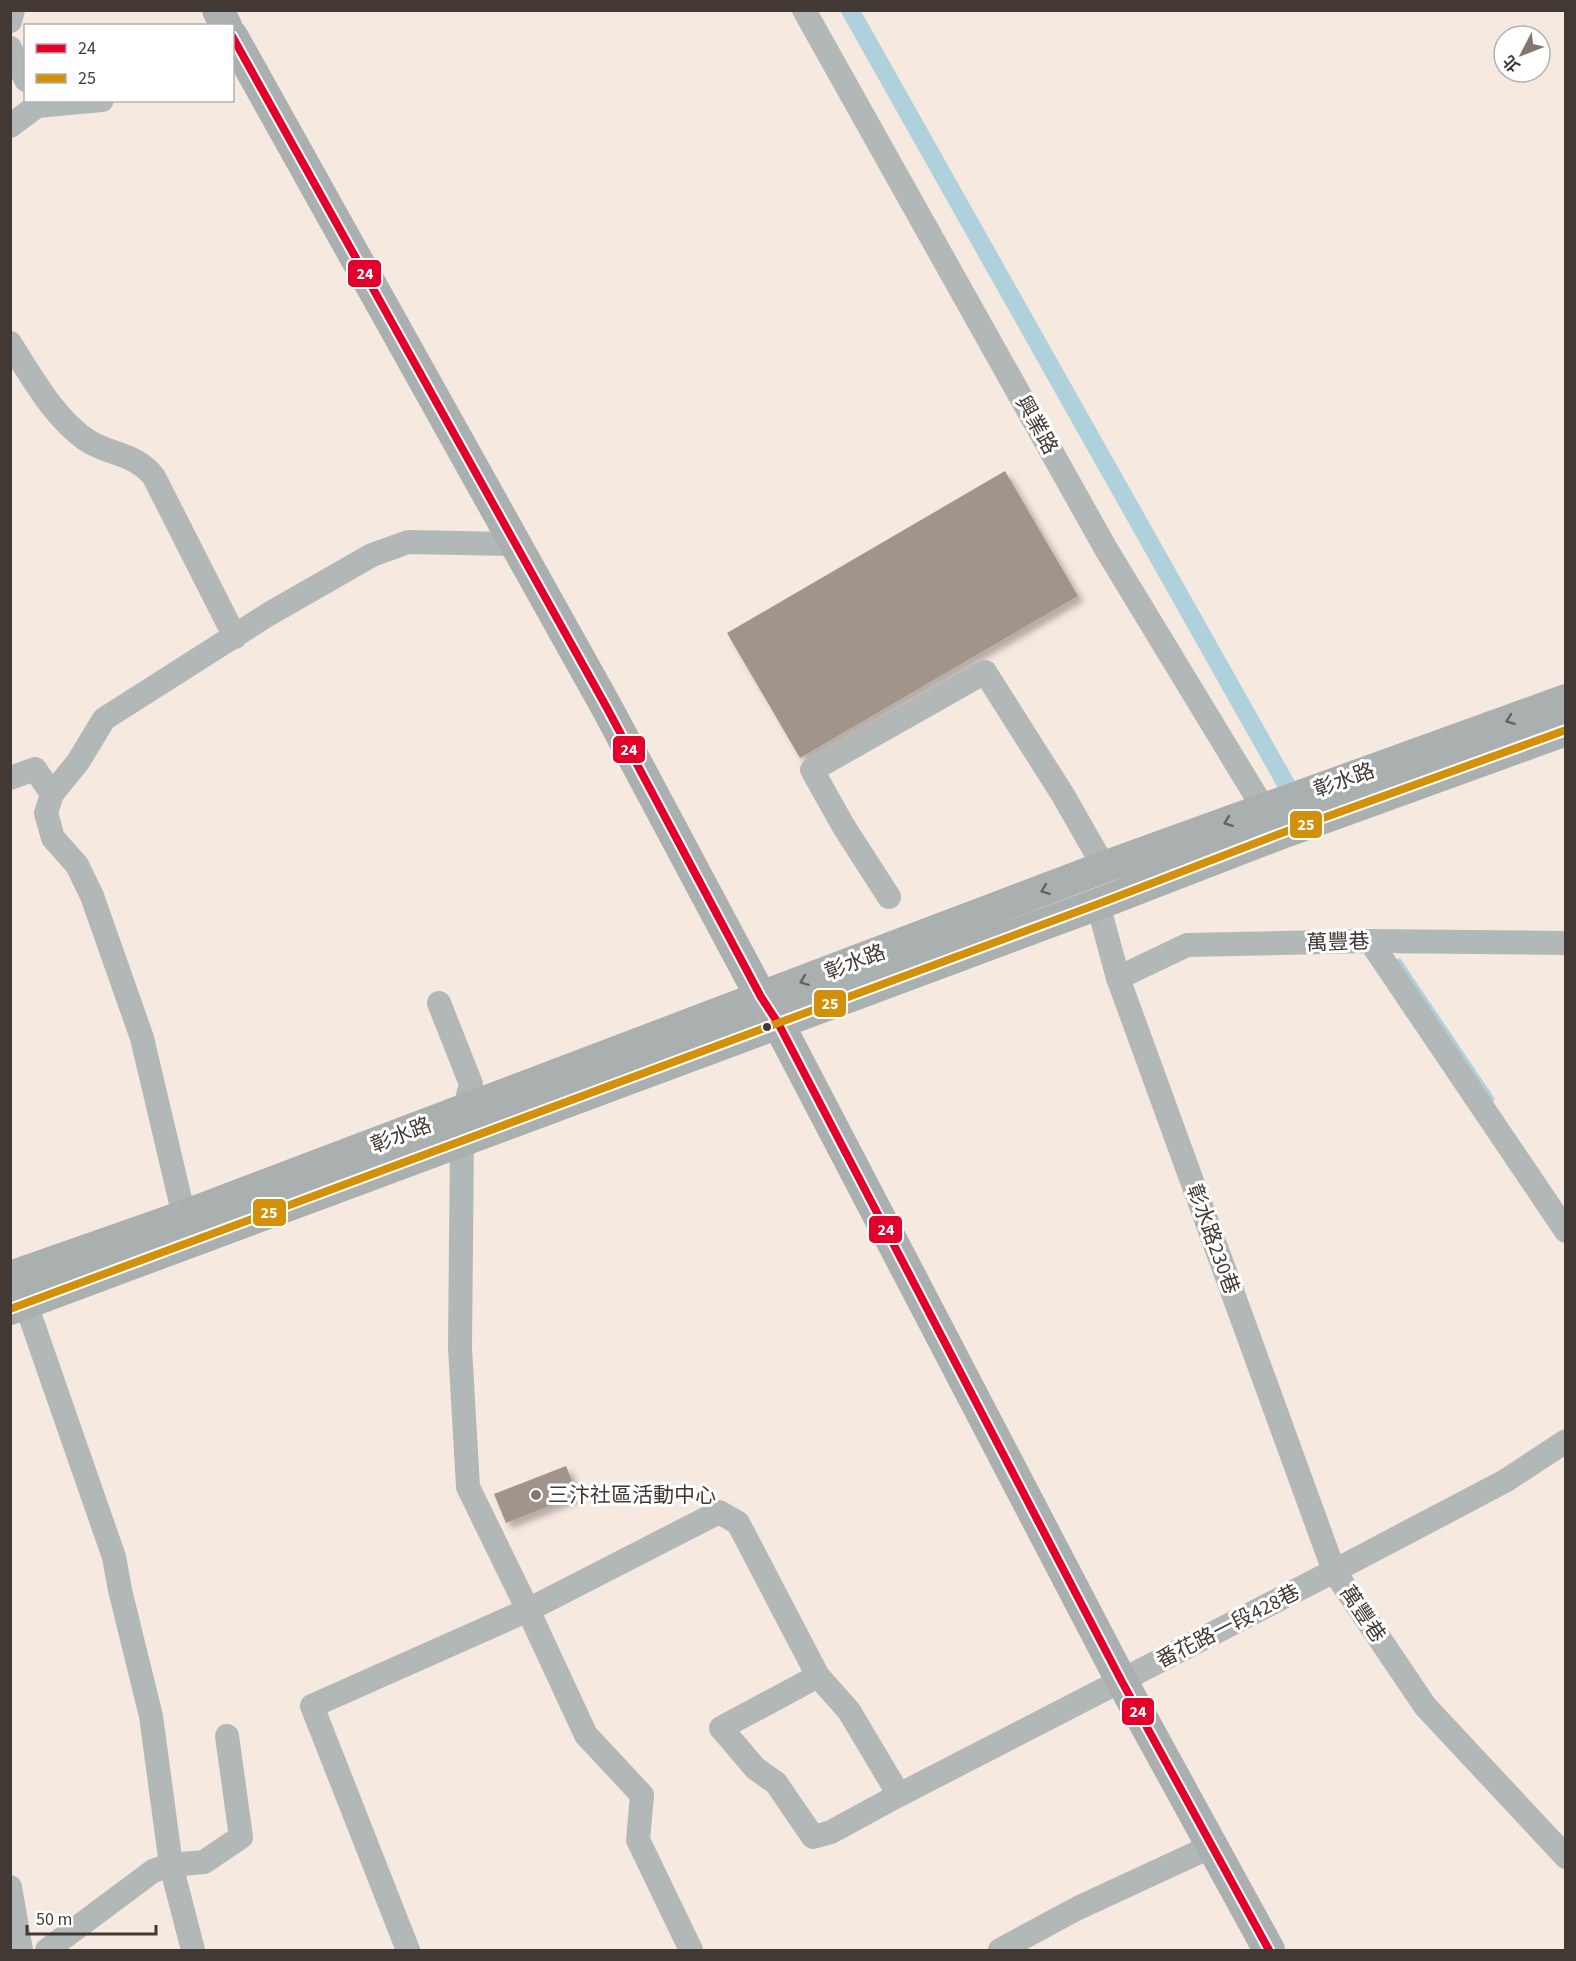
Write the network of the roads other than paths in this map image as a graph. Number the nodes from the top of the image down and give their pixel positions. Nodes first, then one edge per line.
1 (13, 10) edge
2 (218, 10) edge
3 (804, 10) edge
4 (10, 21) edge
5 (225, 24) edge
6 (10, 48) edge
7 (236, 52) edge
8 (24, 76) edge
9 (58, 102) edge
10 (36, 103) edge
11 (10, 126) edge
12 (10, 343) edge
13 (515, 544) junction
14 (235, 638) junction
15 (1566, 700) edge
16 (1566, 730) edge
17 (10, 778) edge
18 (52, 794) junction
19 (1271, 821) junction
20 (1104, 867) junction
21 (889, 897) dead end
22 (1098, 904) junction
23 (1381, 941) junction
24 (1566, 943) edge
25 (1118, 978) junction
26 (762, 997) junction
27 (439, 1003) dead end
28 (778, 1023) junction
29 (463, 1126) junction
30 (1566, 1201) edge
31 (184, 1216) junction
32 (1566, 1231) edge
33 (15, 1291) edge
34 (1566, 1441) edge
35 (1334, 1571) junction
36 (528, 1610) junction
37 (818, 1676) junction
38 (1121, 1680) junction
39 (227, 1736) dead end
40 (899, 1795) junction
41 (1212, 1846) junction
42 (1566, 1857) edge
43 (171, 1865) junction
44 (11, 1897) edge
45 (21, 1950) edge
46 (47, 1950) edge
47 (193, 1950) edge
48 (408, 1950) edge
49 (691, 1950) edge
50 (1000, 1950) edge
51 (1269, 1950) edge

1 - 4 street
2 - 5 main road
3 - 19 street, 興業路
6 - 8 street
7 - 13 main road
9 - 10 street
10 - 11 street
12 - 14 street
13 - 14 street
13 - 26 main road
14 - 18 street
15 -> 19 main road, 彰水路
16 - 19 main road, 彰水路
17 - 18 street
18 - 31 street
19 -> 20 main road, 彰水路
19 - 22 main road, 彰水路
20 - 21 street
20 -> 26 main road, 彰水路
22 - 25 street, 彰水路230巷
22 - 28 main road, 彰水路
23 - 24 street, 萬豐巷
23 - 25 street, 萬豐巷
23 - 30 street
23 - 32 street
25 - 35 street, 彰水路230巷
26 - 28 main road
26 - 29 main road, 彰水路
27 - 29 street
28 - 29 main road, 彰水路
28 - 38 main road
29 - 31 main road, 彰水路
29 - 33 main road, 彰水路
29 - 36 street
31 - 33 main road, 彰水路
33 - 43 street
34 - 35 street, 萬豐巷
35 - 38 street, 番花路一段428巷
35 - 42 street, 萬豐巷
36 - 37 street
36 - 48 street
36 - 49 street
37 - 40 street
37 - 40 street, 番花路一段428巷
38 - 40 street, 番花路一段428巷
38 - 41 main road
39 - 43 street
41 - 50 street
41 - 51 main road
43 - 46 street
43 - 47 street
44 - 45 street

